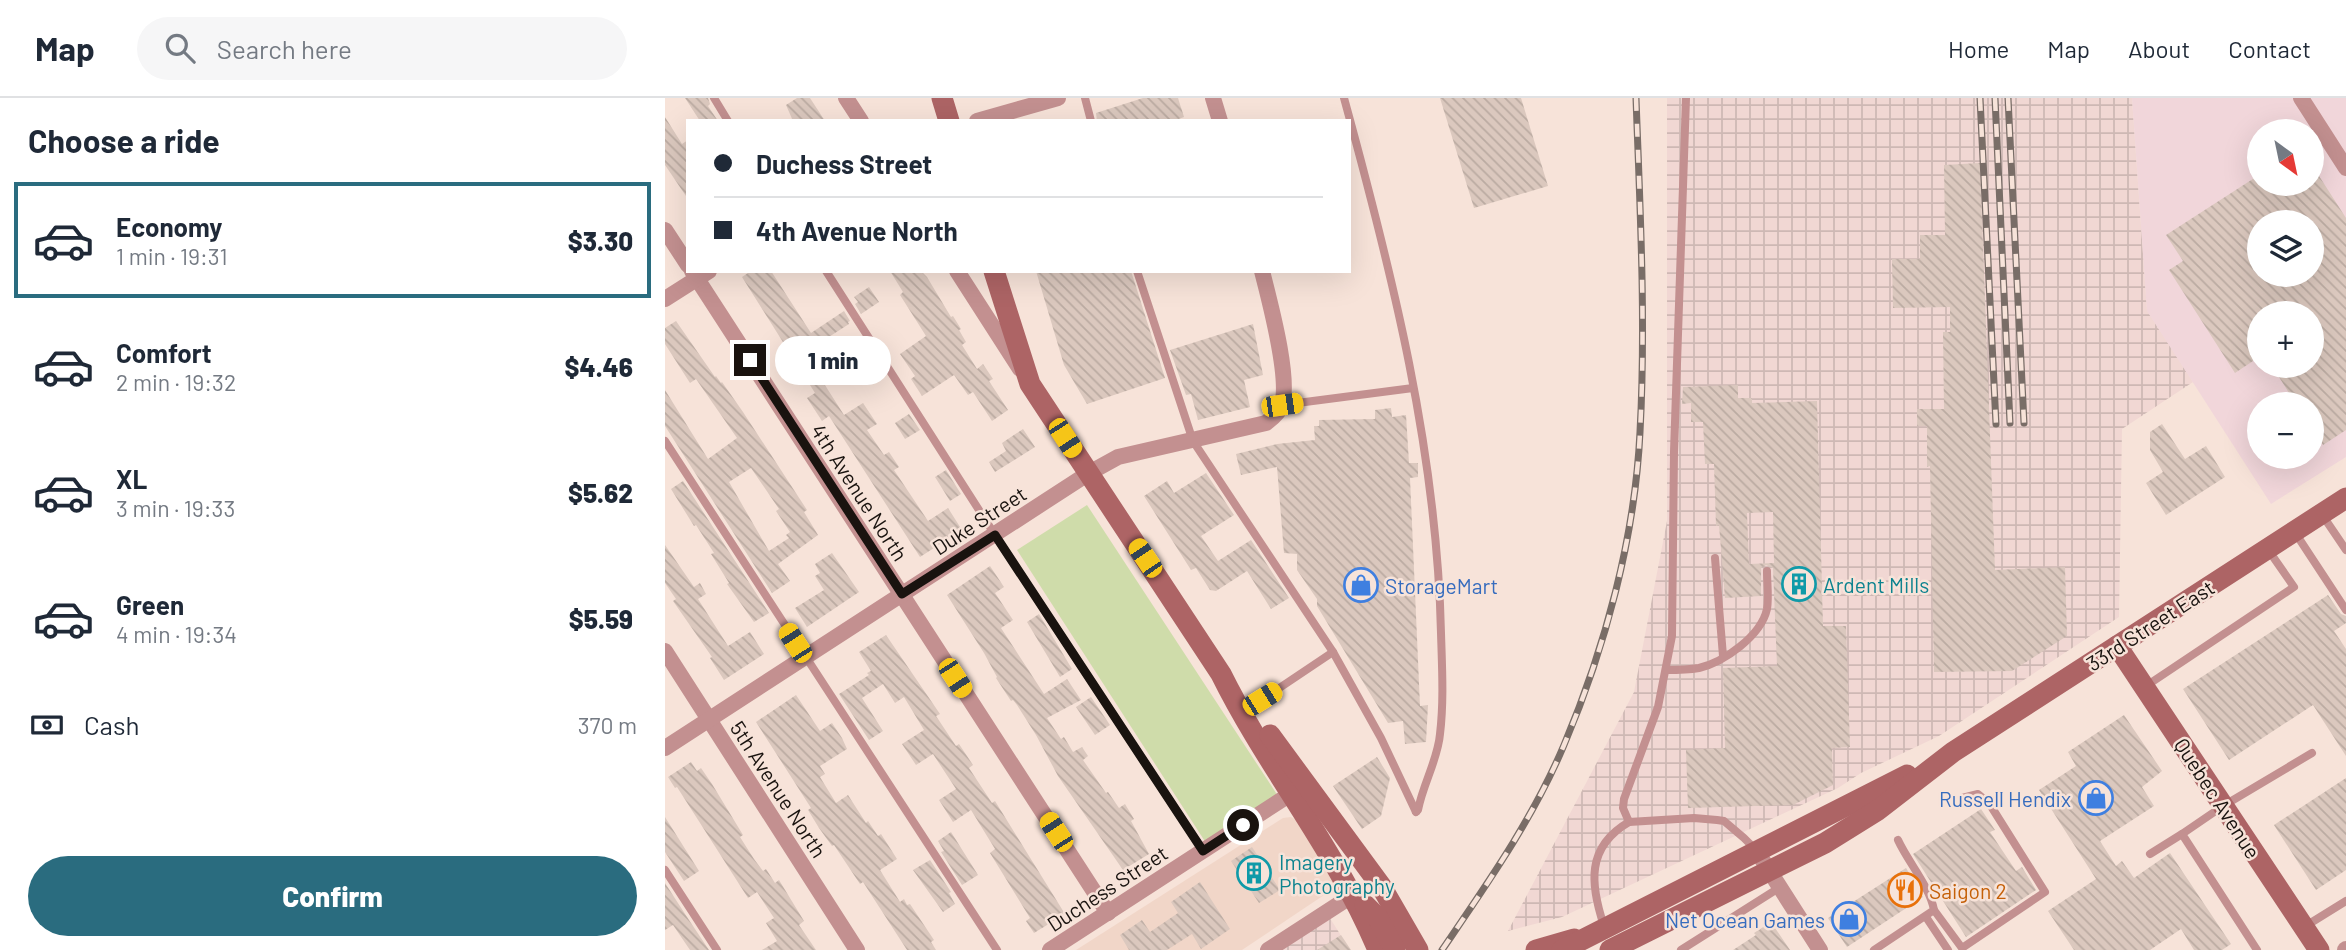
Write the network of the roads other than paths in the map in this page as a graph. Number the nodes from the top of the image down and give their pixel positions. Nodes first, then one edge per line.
1 (714, 98) edge
2 (846, 98) edge
3 (942, 98) edge
4 (1058, 98) edge
5 (1085, 98) edge
6 (1213, 98) edge
7 (1344, 98) edge
8 (1686, 98) edge
9 (2301, 98) edge
10 (727, 119) edge
11 (860, 119) edge
12 (948, 119) edge
13 (985, 119) edge
14 (1090, 119) edge
15 (1219, 119) edge
16 (1350, 119) edge
17 (1351, 124) edge
18 (2346, 168) edge
19 (665, 230) edge
20 (686, 262) edge
21 (827, 273) edge
22 (958, 273) edge
23 (994, 273) edge
24 (1138, 273) edge
25 (1262, 273) edge
26 (699, 274) edge
27 (665, 299) edge
28 (1030, 384) junction
29 (1413, 388) junction
30 (1282, 405) junction
31 (665, 441) edge
32 (1193, 441) junction
33 (1089, 474) junction
34 (2346, 498) edge
35 (2322, 514) junction
36 (2294, 531) junction
37 (995, 535) junction
38 (2267, 549) junction
39 (2346, 550) edge
40 (1715, 558) dead end
41 (1767, 571) dead end
42 (902, 594) junction
43 (2346, 610) edge
44 (2117, 646) junction
45 (665, 651) edge
46 (1333, 652) junction
47 (1723, 656) junction
48 (805, 658) junction
49 (1666, 670) junction
50 (1220, 674) junction
51 (2145, 687) junction
52 (1251, 707) junction
53 (710, 719) junction
54 (665, 748) edge
55 (1953, 752) junction
56 (2312, 753) dead end
57 (1292, 793) junction
58 (1962, 798) dead end
59 (2223, 806) junction
60 (1629, 822) junction
61 (2182, 834) junction
62 (1898, 840) dead end
63 (1756, 850) junction
64 (1203, 851) junction
65 (2150, 854) dead end
66 (665, 870) edge
67 (1774, 880) junction
68 (1381, 886) junction
69 (1353, 894) junction
70 (2346, 901) edge
71 (1934, 910) junction
72 (1108, 913) junction
73 (1926, 917) junction
74 (2304, 928) junction
75 (1599, 931) junction
76 (1565, 949) edge
77 (717, 950) edge
78 (857, 950) edge
79 (997, 950) edge
80 (1050, 950) edge
81 (1268, 950) edge
82 (1378, 950) edge
83 (1395, 950) edge
84 (1418, 950) edge
85 (1431, 950) edge
86 (1536, 950) edge
87 (1611, 950) edge
88 (1681, 950) edge
89 (1819, 950) edge
90 (1874, 950) edge
91 (1948, 950) edge
92 (2256, 950) edge
93 (2319, 950) edge

1 - 10 lane
2 - 11 street
3 - 12 main road
4 - 13 street
5 - 14 lane
6 - 15 street
7 - 16 lane
8 - 49 lane
9 - 18 street
17 - 29 lane
19 - 20 street
21 - 37 lane
22 - 28 street
23 - 28 main road
24 - 32 lane
25 - 30 street
26 - 27 street
26 - 42 street, 4th Avenue North
28 - 33 main road
29 - 30 lane
29 - 46 lane
30 - 32 street, Duke Street
31 - 48 lane
32 - 33 street, Duke Street
32 - 46 lane
33 - 37 street, Duke Street
33 - 50 main road
34 - 35 main road, 33rd Street East
35 - 36 main road, 33rd Street East
35 - 39 lane
36 - 38 main road, 33rd Street East
36 - 43 lane
37 - 42 street, Duke Street
37 - 64 lane
38 - 44 main road, 33rd Street East
38 - 51 lane
40 - 47 lane
41 - 47 lane
42 - 48 street, Duke Street
42 - 72 street, 4th Avenue North
44 - 51 main road, Quebec Avenue
44 - 55 main road, 33rd Street East
45 - 53 street, 5th Avenue North
46 - 52 lane
47 - 49 lane
48 - 53 street, Duke Street
48 - 79 lane
49 - 60 lane
50 - 52 main road
50 - 57 main road
51 - 59 main road, Quebec Avenue
52 - 68 main road
53 - 54 street, Duke Street
53 - 78 street, 5th Avenue North
55 - 63 main road, 33rd Street East
55 - 67 main road, 33rd Street East
56 - 59 lane
57 - 64 street, Duchess Street
57 - 69 main road
58 - 71 lane
59 - 61 lane
59 - 74 main road, Quebec Avenue
60 - 63 lane
60 - 75 lane
61 - 65 lane
61 - 92 lane
62 - 71 lane
63 - 67 street
63 - 75 main road, 33rd Street East
64 - 72 street, Duchess Street
66 - 77 lane
67 - 87 main road, 33rd Street East
67 - 88 lane, 33rd Street East
67 - 89 street
68 - 84 main road
68 - 85 main road
69 - 81 street
69 - 82 main road
69 - 83 main road
70 - 74 lane
71 - 73 lane
72 - 80 street, Duchess Street
73 - 90 lane
73 - 91 lane
74 - 93 main road, Quebec Avenue
75 - 76 main road, 33rd Street East
75 - 86 main road

